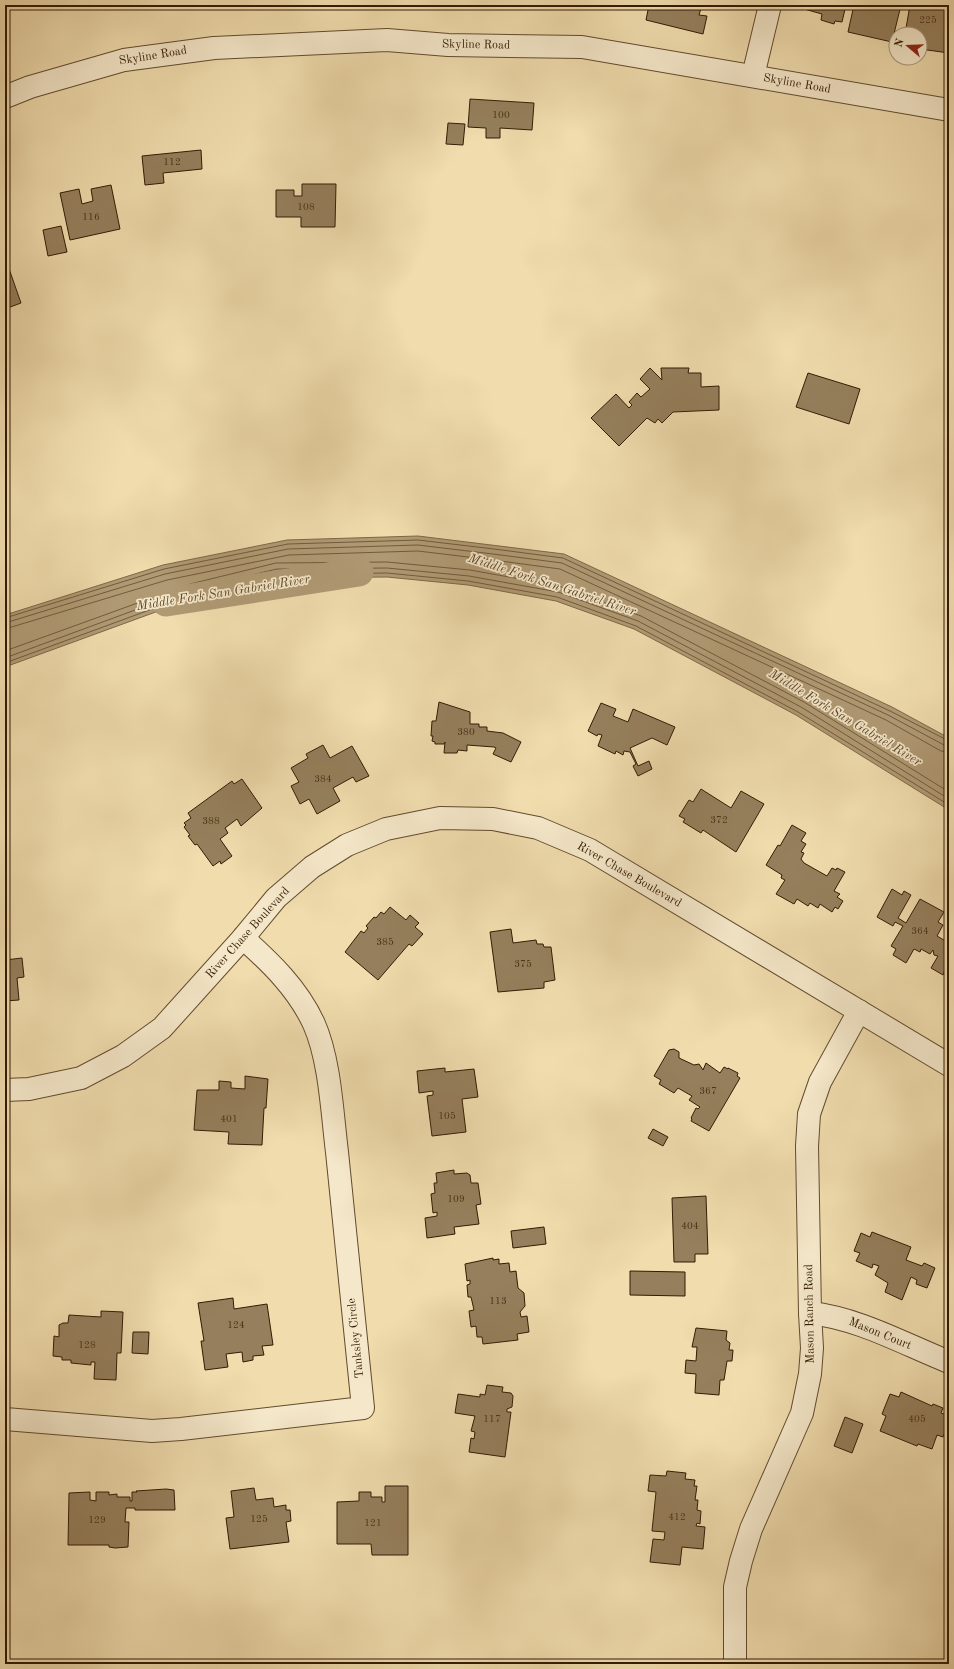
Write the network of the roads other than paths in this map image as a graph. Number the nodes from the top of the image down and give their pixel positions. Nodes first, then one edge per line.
1 (770, 5) edge
2 (753, 76) junction
3 (5, 97) edge
4 (949, 110) edge
5 (243, 938) junction
6 (859, 1011) junction
7 (949, 1065) edge
8 (5, 1090) edge
9 (810, 1313) junction
10 (949, 1362) edge
11 (5, 1418) edge
12 (735, 1664) edge

1 - 2 street
2 - 3 street, Skyline Road
2 - 4 street, Skyline Road
5 - 6 street, River Chase Boulevard
5 - 8 street, River Chase Boulevard
5 - 11 street, Tanksley Circle
6 - 7 street, River Chase Boulevard
6 - 9 street, Mason Ranch Road
9 - 10 street, Mason Court
9 - 12 street, Mason Ranch Road

